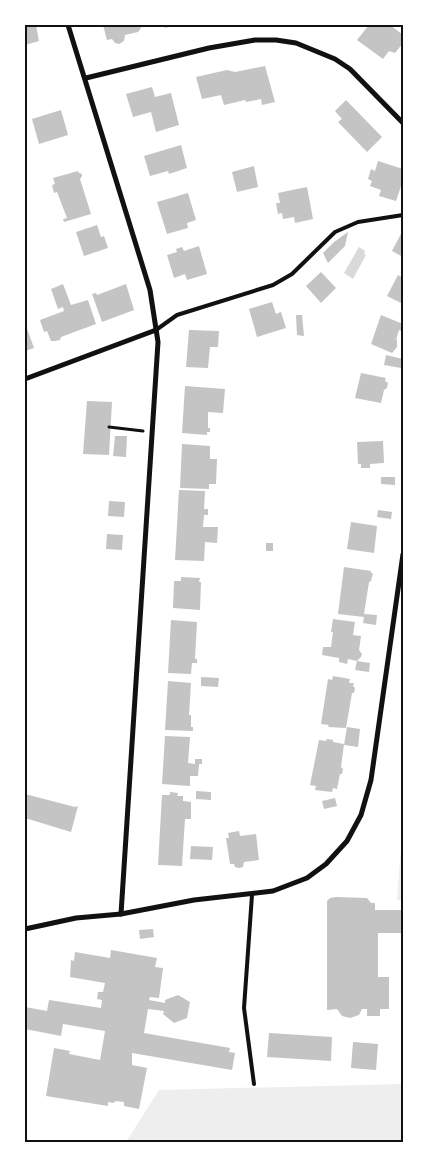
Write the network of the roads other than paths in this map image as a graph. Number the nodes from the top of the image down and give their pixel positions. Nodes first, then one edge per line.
1 (68, 25) edge
2 (86, 78) junction
3 (403, 123) edge
4 (403, 215) edge
5 (156, 330) junction
6 (25, 379) edge
7 (403, 554) edge
8 (252, 895) junction
9 (121, 914) junction
10 (25, 929) edge
11 (254, 1084) dead end

1 - 2 street
2 - 3 street
2 - 5 street
4 - 5 lane
5 - 6 street
5 - 9 street
7 - 8 street
8 - 9 street
8 - 11 lane
9 - 10 street

